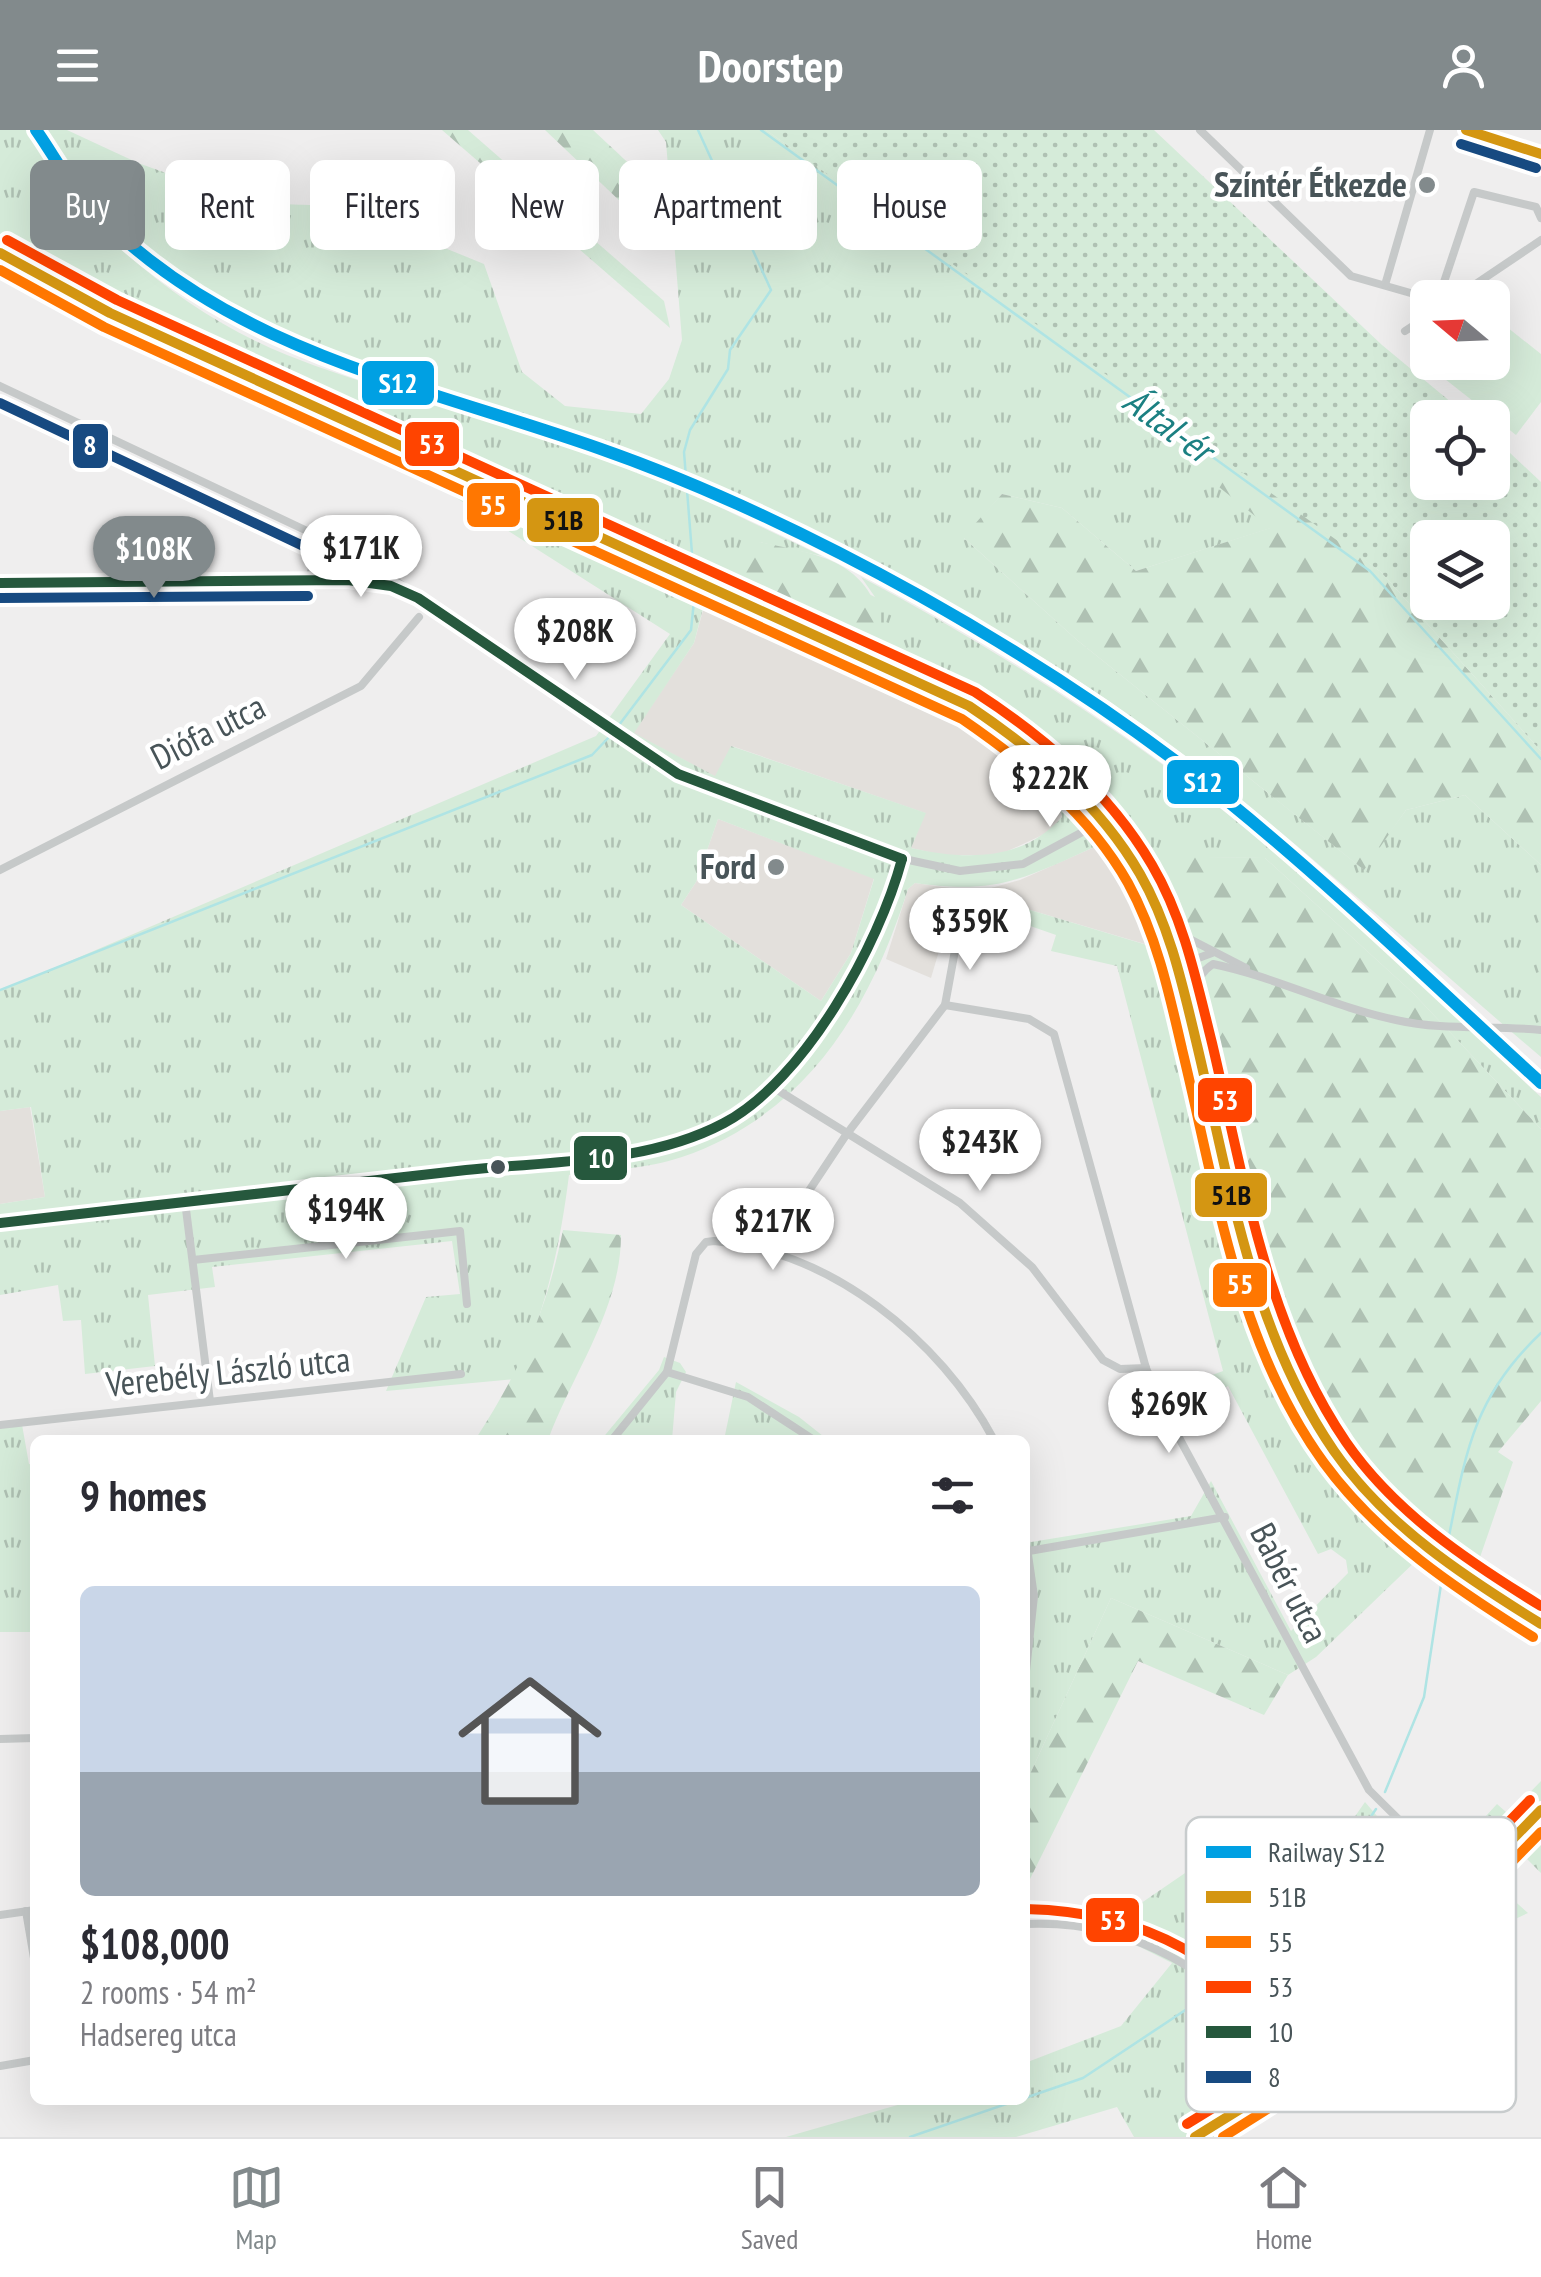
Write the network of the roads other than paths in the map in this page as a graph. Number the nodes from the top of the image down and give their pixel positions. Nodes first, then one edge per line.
1 (1200, 130) edge
2 (1430, 130) edge
3 (1472, 131) edge
4 (1541, 154) edge
5 (1541, 218) edge
6 (1541, 240) edge
7 (0, 253) edge
8 (1445, 280) edge
9 (1481, 280) edge
10 (1385, 285) junction
11 (1410, 292) edge
12 (1410, 328) edge
13 (1405, 331) dead end
14 (0, 386) edge
15 (322, 538) junction
16 (308, 581) junction
17 (0, 583) edge
18 (418, 598) junction
19 (419, 617) dead end
20 (1102, 822) junction
21 (902, 859) junction
22 (0, 870) edge
23 (1140, 876) junction
24 (958, 934) dead end
25 (1226, 956) junction
26 (1213, 964) junction
27 (1182, 969) junction
28 (1254, 972) junction
29 (945, 1004) junction
30 (1541, 1030) edge
31 (1205, 1076) junction
32 (772, 1086) junction
33 (846, 1135) junction
34 (185, 1201) junction
35 (0, 1223) edge
36 (769, 1251) junction
37 (193, 1260) junction
38 (467, 1304) dead end
39 (1146, 1368) junction
40 (668, 1372) junction
41 (462, 1374) dead end
42 (210, 1401) junction
43 (0, 1424) edge
44 (616, 1435) edge
45 (806, 1435) edge
46 (991, 1435) edge
47 (1224, 1517) junction
48 (1030, 1551) edge
49 (1030, 1562) edge
50 (1541, 1624) edge
51 (1030, 1639) edge
52 (30, 1738) edge
53 (0, 1739) edge
54 (1541, 1810) edge
55 (1396, 1817) edge
56 (1516, 1835) edge
57 (30, 1910) edge
58 (0, 1914) edge
59 (1030, 1924) edge
60 (1186, 1963) edge
61 (30, 2061) edge
62 (0, 2066) edge
63 (1235, 2112) edge
64 (1195, 2137) edge

1 - 10 street
2 - 10 street
3 - 4 street
5 - 8 street
6 - 9 street
7 - 20 main road
10 - 11 street
12 - 13 street
14 - 15 street
15 - 16 street
15 - 18 street
16 - 17 street
16 - 18 street
18 - 21 street
19 - 22 street, Diófa utca
20 - 21 street
20 - 23 main road
21 - 32 street
23 - 25 street
23 - 27 main road
24 - 29 street
25 - 27 street
25 - 28 street
26 - 27 street
26 - 28 street
26 - 31 street
27 - 31 main road
28 - 30 street
29 - 33 street
29 - 39 street, Babér utca
31 - 50 main road
32 - 33 street
32 - 34 street
33 - 36 street
33 - 39 street
34 - 35 street
34 - 37 street
36 - 40 street
36 - 46 street
37 - 38 street
37 - 42 street
39 - 47 street, Babér utca
40 - 44 street
40 - 45 street
41 - 42 street, Verebély László utca
42 - 43 street, Verebély László utca
47 - 48 street
47 - 55 street, Babér utca
49 - 51 street
52 - 53 street
54 - 56 street
57 - 58 street
59 - 60 street
61 - 62 street
63 - 64 street

